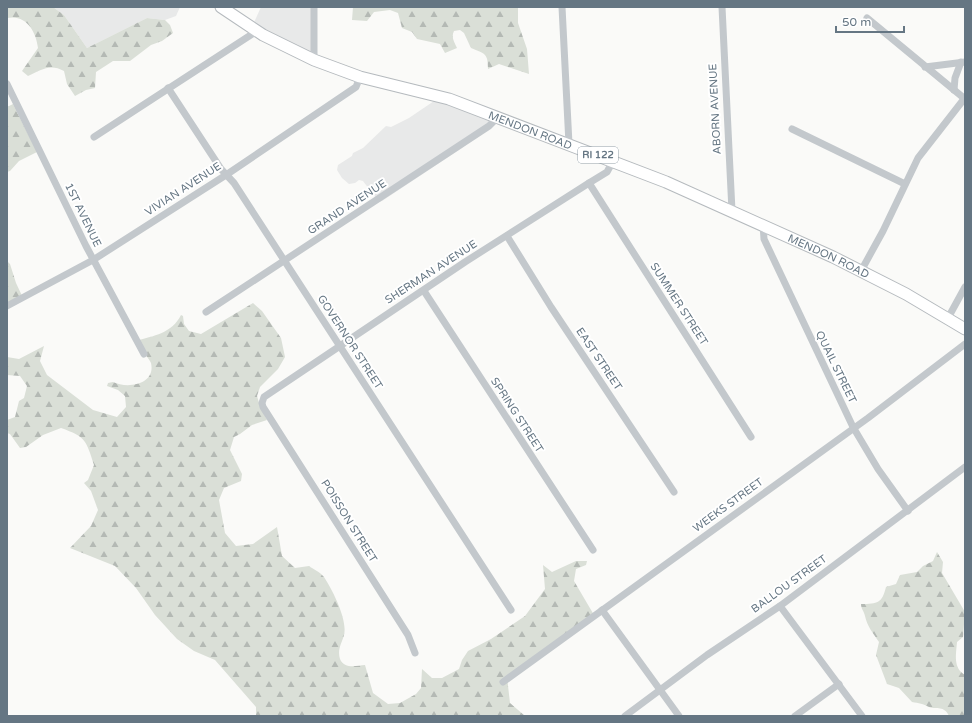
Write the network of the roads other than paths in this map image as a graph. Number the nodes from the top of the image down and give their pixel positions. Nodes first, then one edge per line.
1 (221, 7) edge
2 (314, 7) edge
3 (562, 7) edge
4 (722, 7) edge
5 (867, 18) dead end
6 (257, 31) junction
7 (314, 60) junction
8 (963, 62) edge
9 (925, 68) junction
10 (360, 77) junction
11 (7, 84) edge
12 (168, 88) junction
13 (954, 90) junction
14 (965, 99) edge
15 (498, 117) junction
16 (792, 129) dead end
17 (94, 137) dead end
18 (569, 144) junction
19 (613, 161) junction
20 (226, 175) junction
21 (589, 183) junction
22 (905, 184) junction
23 (732, 211) junction
24 (763, 224) junction
25 (507, 236) junction
26 (93, 260) junction
27 (283, 261) junction
28 (861, 271) junction
29 (965, 288) edge
30 (424, 291) junction
31 (7, 306) edge
32 (206, 312) dead end
33 (948, 318) junction
34 (965, 329) edge
35 (965, 344) edge
36 (339, 346) junction
37 (144, 354) dead end
38 (262, 403) joint
39 (853, 427) junction
40 (751, 437) dead end
41 (965, 467) edge
42 (674, 492) dead end
43 (908, 511) junction
44 (593, 550) dead end
45 (780, 606) junction
46 (511, 610) dead end
47 (602, 610) junction
48 (415, 653) dead end
49 (503, 682) dead end
50 (839, 684) junction
51 (660, 690) junction
52 (625, 716) edge
53 (679, 716) edge
54 (795, 716) edge
55 (862, 716) edge

1 - 6 main road, MENDON ROAD / RI 122
2 - 7 street
3 - 18 street
4 - 23 street, ABORN AVENUE
5 - 9 street
6 - 7 main road, MENDON ROAD / RI 122
6 - 12 street
7 - 10 main road, MENDON ROAD / RI 122
8 - 9 street
8 - 13 street
9 - 13 street
10 - 15 main road, MENDON ROAD / RI 122
10 - 20 street, VIVIAN AVENUE
11 - 26 street, 1ST AVENUE
12 - 17 street
12 - 20 street, GOVERNOR STREET
13 - 14 street
14 - 22 street
15 - 18 main road, MENDON ROAD / RI 122
15 - 27 street, GRAND AVENUE
16 - 22 street
18 - 19 main road, MENDON ROAD / RI 122
19 - 21 street, SHERMAN AVENUE
19 - 23 main road, MENDON ROAD / RI 122
20 - 26 street, VIVIAN AVENUE
20 - 27 street, GOVERNOR STREET
21 - 25 street, SHERMAN AVENUE
21 - 40 street, SUMMER STREET
22 - 28 street
23 - 24 main road, MENDON ROAD / RI 122
24 - 28 main road, MENDON ROAD / RI 122
24 - 39 street, QUAIL STREET
25 - 30 street, SHERMAN AVENUE
25 - 42 street, EAST STREET
26 - 31 street, VIVIAN AVENUE
26 - 37 street, 1ST AVENUE
27 - 32 street, GRAND AVENUE
27 - 36 street, GOVERNOR STREET
28 - 33 main road, MENDON ROAD / RI 122
29 - 33 street
30 - 36 street, SHERMAN AVENUE
30 - 44 street, SPRING STREET
33 - 34 main road, MENDON ROAD / RI 122
35 - 39 street, WEEKS STREET
36 - 38 street, SHERMAN AVENUE
36 - 46 street, GOVERNOR STREET
38 - 48 street, POISSON STREET
39 - 43 street, QUAIL STREET
39 - 47 street, WEEKS STREET
41 - 43 street, BALLOU STREET
43 - 45 street, BALLOU STREET
45 - 50 street
45 - 51 street, BALLOU STREET
47 - 49 street, WEEKS STREET
47 - 51 street
50 - 54 street
50 - 55 street
51 - 52 street, BALLOU STREET
51 - 53 street

